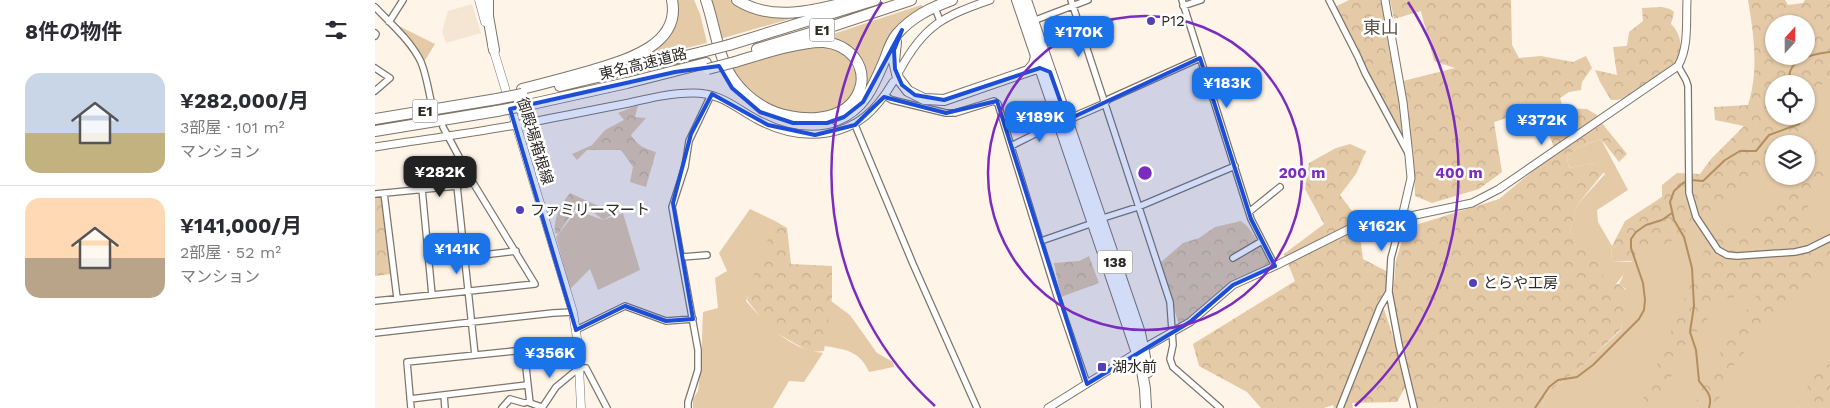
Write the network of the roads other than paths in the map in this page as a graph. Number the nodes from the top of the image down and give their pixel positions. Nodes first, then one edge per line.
1 (403, 0) edge
2 (479, 0) edge
3 (488, 0) edge
4 (672, 0) edge
5 (698, 0) edge
6 (706, 0) edge
7 (737, 0) edge
8 (855, 0) edge
9 (875, 0) edge
10 (911, 0) edge
11 (952, 0) edge
12 (990, 0) edge
13 (1017, 0) edge
14 (1026, 0) edge
15 (1088, 0) edge
16 (1201, 0) edge
17 (1329, 0) edge
18 (1385, 0) edge
19 (1687, 0) edge
20 (1072, 3) edge
21 (1182, 3) edge
22 (375, 7) edge
23 (1033, 21) junction
24 (389, 22) junction
25 (902, 30) junction
26 (493, 50) junction
27 (1036, 56) junction
28 (1200, 58) junction
29 (734, 59) junction
30 (1678, 66) junction
31 (375, 68) edge
32 (1040, 68) junction
33 (900, 70) dead end
34 (1029, 70) junction
35 (1050, 72) junction
36 (893, 82) dead end
37 (375, 91) edge
38 (522, 92) junction
39 (711, 95) junction
40 (885, 96) junction
41 (431, 101) dead end
42 (1104, 104) junction
43 (375, 119) edge
44 (1063, 121) junction
45 (855, 124) junction
46 (515, 126) junction
47 (443, 127) dead end
48 (375, 131) edge
49 (446, 136) junction
50 (1011, 146) junction
51 (375, 147) edge
52 (1409, 156) junction
53 (1235, 166) junction
54 (472, 181) junction
55 (457, 186) junction
56 (1280, 187) dead end
57 (422, 189) junction
58 (385, 193) junction
59 (375, 194) edge
60 (1139, 207) junction
61 (1249, 212) junction
62 (1402, 217) junction
63 (1097, 221) junction
64 (1830, 238) edge
65 (1041, 241) junction
66 (1262, 241) junction
67 (517, 251) junction
68 (707, 255) dead end
69 (465, 257) junction
70 (682, 257) junction
71 (1233, 258) dead end
72 (1275, 266) junction
73 (469, 291) junction
74 (1389, 292) junction
75 (432, 294) junction
76 (397, 298) junction
77 (375, 301) edge
78 (573, 312) junction
79 (693, 319) junction
80 (472, 322) junction
81 (576, 330) junction
82 (1173, 332) junction
83 (375, 333) edge
84 (1141, 350) junction
85 (475, 355) junction
86 (579, 368) junction
87 (1087, 384) junction
88 (527, 385) junction
89 (444, 395) junction
90 (410, 398) junction
91 (530, 401) junction
92 (542, 407) edge
93 (411, 408) edge
94 (445, 408) edge
95 (501, 408) edge
96 (581, 408) edge
97 (607, 408) edge
98 (688, 408) edge
99 (977, 408) edge
100 (1048, 408) edge
101 (1147, 408) edge
102 (1220, 408) edge
103 (1340, 408) edge
104 (1414, 408) edge

1 - 24 street
2 - 26 main road, 御殿場箱根線
3 - 26 highway
4 - 38 highway
5 - 25 highway
6 - 29 highway
7 - 8 highway
9 - 38 highway, 東名高速道路 / E1, bridge
10 - 29 highway, 東名高速道路 / E1
11 - 25 highway
12 - 33 street
13 - 27 highway, 138
14 - 23 highway, 138
15 - 20 street
16 - 21 street
17 - 52 street
18 - 52 street
19 - 30 street
20 - 23 street
20 - 42 street
21 - 28 street
22 - 24 street
23 - 35 highway, 138
24 - 41 street
25 - 34 highway
26 - 46 main road, 御殿場箱根線
27 - 32 highway, 138
27 - 34 highway
28 - 42 street
28 - 53 street
29 - 48 highway, 東名高速道路 / E1, bridge
30 - 62 street
30 - 64 street
31 - 37 street
32 - 34 highway
32 - 35 highway
32 - 44 highway, 138
35 - 44 highway, 138
36 - 40 street
38 - 43 highway, E1
39 - 45 street
39 - 46 street
39 - 70 street
40 - 45 street
40 - 50 street
42 - 44 street
42 - 60 street
44 - 50 street
44 - 63 highway, 138
45 - 99 street
46 - 49 street
46 - 78 main road, 御殿場箱根線
47 - 49 street
49 - 51 street
49 - 54 street
50 - 65 street
52 - 62 street
53 - 60 street
53 - 61 street
54 - 55 street
54 - 67 street
55 - 57 street
55 - 69 street
56 - 61 street
57 - 58 street
57 - 75 street
58 - 59 street
58 - 76 street
60 - 63 street
60 - 82 street
61 - 66 street
62 - 72 street
62 - 74 street
63 - 65 street
63 - 84 highway, 138
65 - 87 street
66 - 71 street
66 - 72 street
67 - 69 street
67 - 73 street
68 - 70 street
69 - 73 street
70 - 79 street
72 - 82 street
73 - 75 street
73 - 80 street
74 - 103 street
74 - 104 street
75 - 76 street
76 - 77 street
78 - 80 street
78 - 81 main road, 御殿場箱根線
79 - 81 street
79 - 98 street
80 - 83 street
80 - 85 street
81 - 86 main road, 御殿場箱根線
82 - 84 street
82 - 102 street
84 - 87 street
84 - 101 highway, 138
85 - 88 street
85 - 90 street
86 - 92 street
86 - 96 main road, 御殿場箱根線
86 - 97 street
87 - 100 street
88 - 89 street
88 - 91 street
89 - 90 street
89 - 94 street
90 - 93 street
91 - 92 street
91 - 95 street

